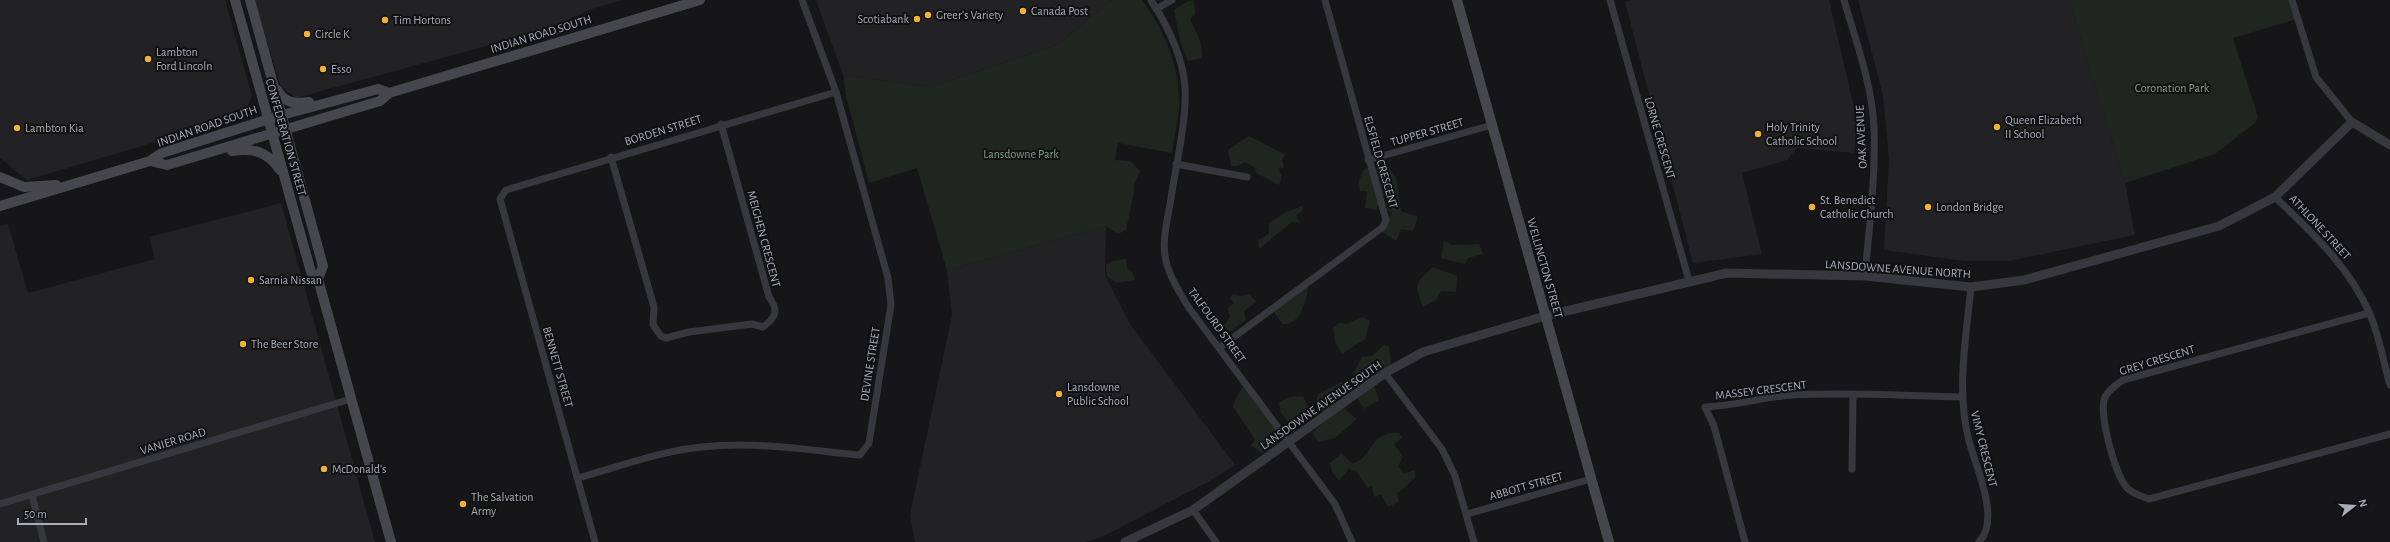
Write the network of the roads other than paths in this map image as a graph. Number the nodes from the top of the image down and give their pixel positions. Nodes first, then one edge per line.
1 (235, 0) edge
2 (250, 0) edge
3 (700, 0) edge
4 (802, 0) edge
5 (1151, 0) edge
6 (1172, 0) edge
7 (1325, 0) edge
8 (1457, 0) edge
9 (1610, 0) edge
10 (1844, 0) edge
11 (2292, 0) edge
12 (1156, 9) junction
13 (274, 85) junction
14 (836, 92) junction
15 (389, 93) junction
16 (354, 95) junction
17 (282, 114) junction
18 (267, 119) junction
19 (2352, 122) junction
20 (721, 124) junction
21 (1492, 125) junction
22 (286, 130) junction
23 (272, 135) junction
24 (2390, 145) edge
25 (192, 157) junction
26 (611, 157) junction
27 (1368, 160) junction
28 (150, 161) junction
29 (1176, 164) junction
30 (0, 177) edge
31 (284, 177) junction
32 (1247, 177) dead end
33 (78, 183) junction
34 (2275, 196) junction
35 (500, 199) joint
36 (0, 206) edge
37 (1865, 276) junction
38 (318, 279) junction
39 (1689, 281) junction
40 (1970, 287) junction
41 (2369, 313) junction
42 (1545, 316) junction
43 (1219, 348) junction
44 (1385, 373) junction
45 (2390, 385) edge
46 (1853, 396) junction
47 (1962, 397) junction
48 (351, 400) junction
49 (2390, 434) edge
50 (1289, 442) junction
51 (1852, 469) dead end
52 (578, 478) junction
53 (1591, 479) junction
54 (32, 495) junction
55 (0, 504) edge
56 (1193, 510) junction
57 (1467, 514) junction
58 (44, 542) edge
59 (391, 542) edge
60 (595, 542) edge
61 (1125, 542) edge
62 (1216, 542) edge
63 (1352, 542) edge
64 (1474, 542) edge
65 (1609, 542) edge
66 (1746, 542) edge
67 (1979, 542) edge

1 - 18 main road, CONFEDERATION STREET
2 - 13 main road, CONFEDERATION STREET
3 - 15 main road, INDIAN ROAD SOUTH
4 - 14 street, DEVINE STREET
5 - 12 street, TALFOURD STREET
6 - 12 street
7 - 27 street, ELSFIELD CRESCENT
8 - 21 main road, WELLINGTON STREET
9 - 39 street, LORNE CRESCENT
10 - 37 street, OAK AVENUE
11 - 19 street
12 - 29 street, TALFOURD STREET
13 - 16 main road
13 - 17 main road, CONFEDERATION STREET
14 - 20 street, BORDEN STREET
14 - 52 street, DEVINE STREET
15 - 16 main road, INDIAN ROAD SOUTH
15 - 22 main road, INDIAN ROAD SOUTH
16 - 17 main road, INDIAN ROAD SOUTH
17 - 18 main road, INDIAN ROAD SOUTH
17 - 22 main road, CONFEDERATION STREET
18 - 23 main road, CONFEDERATION STREET
18 - 28 main road, INDIAN ROAD SOUTH
19 - 24 street
19 - 34 street, LANSDOWNE AVENUE NORTH
20 - 26 street, BORDEN STREET
20 - 26 street, MEIGHEN CRESCENT
21 - 27 street, TUPPER STREET
21 - 42 main road, WELLINGTON STREET
22 - 23 main road, INDIAN ROAD SOUTH
22 - 38 main road, CONFEDERATION STREET
23 - 25 main road, INDIAN ROAD SOUTH
23 - 31 main road, CONFEDERATION STREET
25 - 28 main road, INDIAN ROAD SOUTH
25 - 31 main road
26 - 35 street, BORDEN STREET
27 - 43 street, ELSFIELD CRESCENT
28 - 33 main road, INDIAN ROAD SOUTH
29 - 32 street
29 - 43 street, TALFOURD STREET
30 - 33 main road
31 - 38 main road, CONFEDERATION STREET
33 - 36 main road, INDIAN ROAD SOUTH
34 - 40 street, LANSDOWNE AVENUE NORTH
34 - 41 street, ATHLONE STREET
35 - 52 street, BENNETT STREET
37 - 39 street, LANSDOWNE AVENUE NORTH
37 - 40 street, LANSDOWNE AVENUE NORTH
38 - 48 main road, CONFEDERATION STREET
39 - 42 street, LANSDOWNE AVENUE NORTH
40 - 47 street, VIMY CRESCENT
41 - 45 street, ATHLONE STREET
41 - 49 street, GREY CRESCENT
42 - 44 street, LANSDOWNE AVENUE SOUTH
42 - 53 main road, WELLINGTON STREET
43 - 50 street, TALFOURD STREET
44 - 50 street, LANSDOWNE AVENUE SOUTH
44 - 57 street
46 - 47 street, MASSEY CRESCENT
46 - 51 street
46 - 66 street, MASSEY CRESCENT
47 - 67 street, VIMY CRESCENT
48 - 54 street, VANIER ROAD
48 - 59 main road, CONFEDERATION STREET
50 - 56 street, LANSDOWNE AVENUE SOUTH
50 - 63 street, TALFOURD STREET
52 - 60 street, BENNETT STREET
53 - 57 street, ABBOTT STREET
53 - 65 main road, WELLINGTON STREET
54 - 55 street, VANIER ROAD
54 - 58 street
56 - 61 street, LANSDOWNE AVENUE SOUTH
56 - 62 street
57 - 64 street

